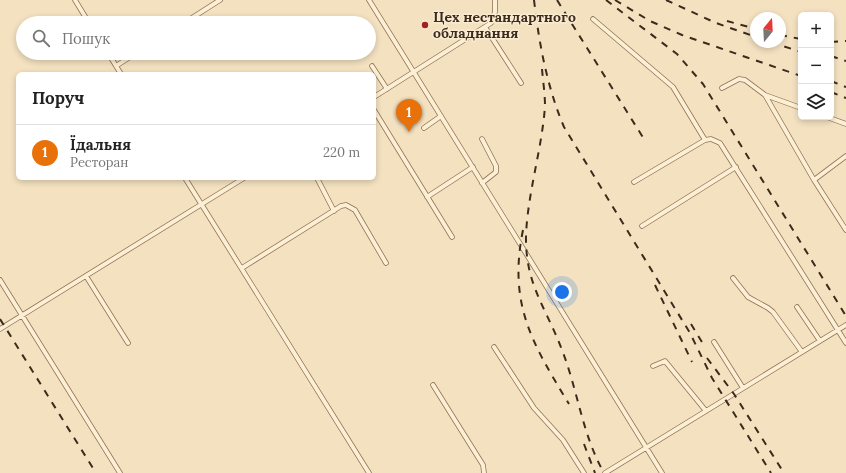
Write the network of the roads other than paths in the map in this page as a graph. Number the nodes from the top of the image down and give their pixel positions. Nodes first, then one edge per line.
1 (75, 0) edge
2 (220, 0) edge
3 (369, 0) edge
4 (495, 0) edge
5 (85, 16) edge
6 (195, 16) edge
7 (593, 19) dead end
8 (484, 27) junction
9 (112, 60) edge
10 (125, 60) edge
11 (116, 66) junction
12 (372, 66) dead end
13 (120, 72) edge
14 (376, 72) edge
15 (376, 72) edge
16 (414, 72) junction
17 (521, 83) dead end
18 (722, 88) dead end
19 (387, 89) junction
20 (765, 95) junction
21 (376, 96) edge
22 (798, 107) edge
23 (376, 113) edge
24 (441, 116) junction
25 (834, 120) edge
26 (846, 124) edge
27 (424, 128) dead end
28 (482, 139) dead end
29 (705, 140) junction
30 (846, 156) edge
31 (473, 167) junction
32 (736, 167) junction
33 (187, 180) edge
34 (241, 180) edge
35 (318, 180) edge
36 (814, 180) junction
37 (634, 182) dead end
38 (482, 183) junction
39 (427, 196) junction
40 (202, 204) junction
41 (334, 211) junction
42 (642, 226) dead end
43 (846, 230) edge
44 (452, 237) dead end
45 (386, 263) dead end
46 (242, 268) junction
47 (86, 276) junction
48 (733, 278) dead end
49 (0, 280) edge
50 (797, 307) dead end
51 (22, 316) junction
52 (846, 325) edge
53 (0, 329) edge
54 (838, 330) junction
55 (820, 341) junction
56 (714, 342) dead end
57 (128, 343) dead end
58 (846, 343) edge
59 (494, 346) dead end
60 (802, 352) junction
61 (654, 366) dead end
62 (433, 385) dead end
63 (743, 388) junction
64 (706, 411) junction
65 (646, 447) junction
66 (120, 473) edge
67 (369, 473) edge
68 (484, 473) edge
69 (584, 473) edge
70 (605, 473) edge
71 (662, 473) edge

1 - 5 lane
2 - 6 lane
3 - 16 lane
4 - 8 lane
7 - 29 lane
8 - 16 lane
8 - 17 lane
9 - 11 lane
10 - 11 lane
11 - 13 lane
12 - 15 lane
14 - 19 lane
16 - 19 lane
16 - 24 lane
18 - 20 lane
19 - 21 lane
20 - 22 lane
20 - 36 lane
23 - 39 lane
24 - 27 lane
24 - 31 lane
25 - 26 lane
28 - 38 lane
29 - 32 lane
29 - 37 lane
30 - 36 lane
31 - 38 lane
31 - 39 lane
32 - 42 lane
32 - 54 lane
33 - 40 lane
34 - 40 lane
35 - 41 lane
36 - 43 lane
38 - 65 lane
39 - 44 lane
40 - 46 lane
40 - 47 lane
41 - 45 lane
41 - 46 lane
46 - 67 lane
47 - 51 lane
47 - 57 lane
48 - 60 lane
49 - 51 lane
50 - 55 lane
51 - 53 lane
51 - 66 lane
52 - 54 lane
54 - 55 lane
54 - 58 lane
55 - 60 lane
56 - 63 lane
59 - 69 lane
60 - 63 lane
61 - 64 lane
62 - 68 lane
63 - 64 lane
64 - 65 lane
65 - 70 lane
65 - 71 lane

